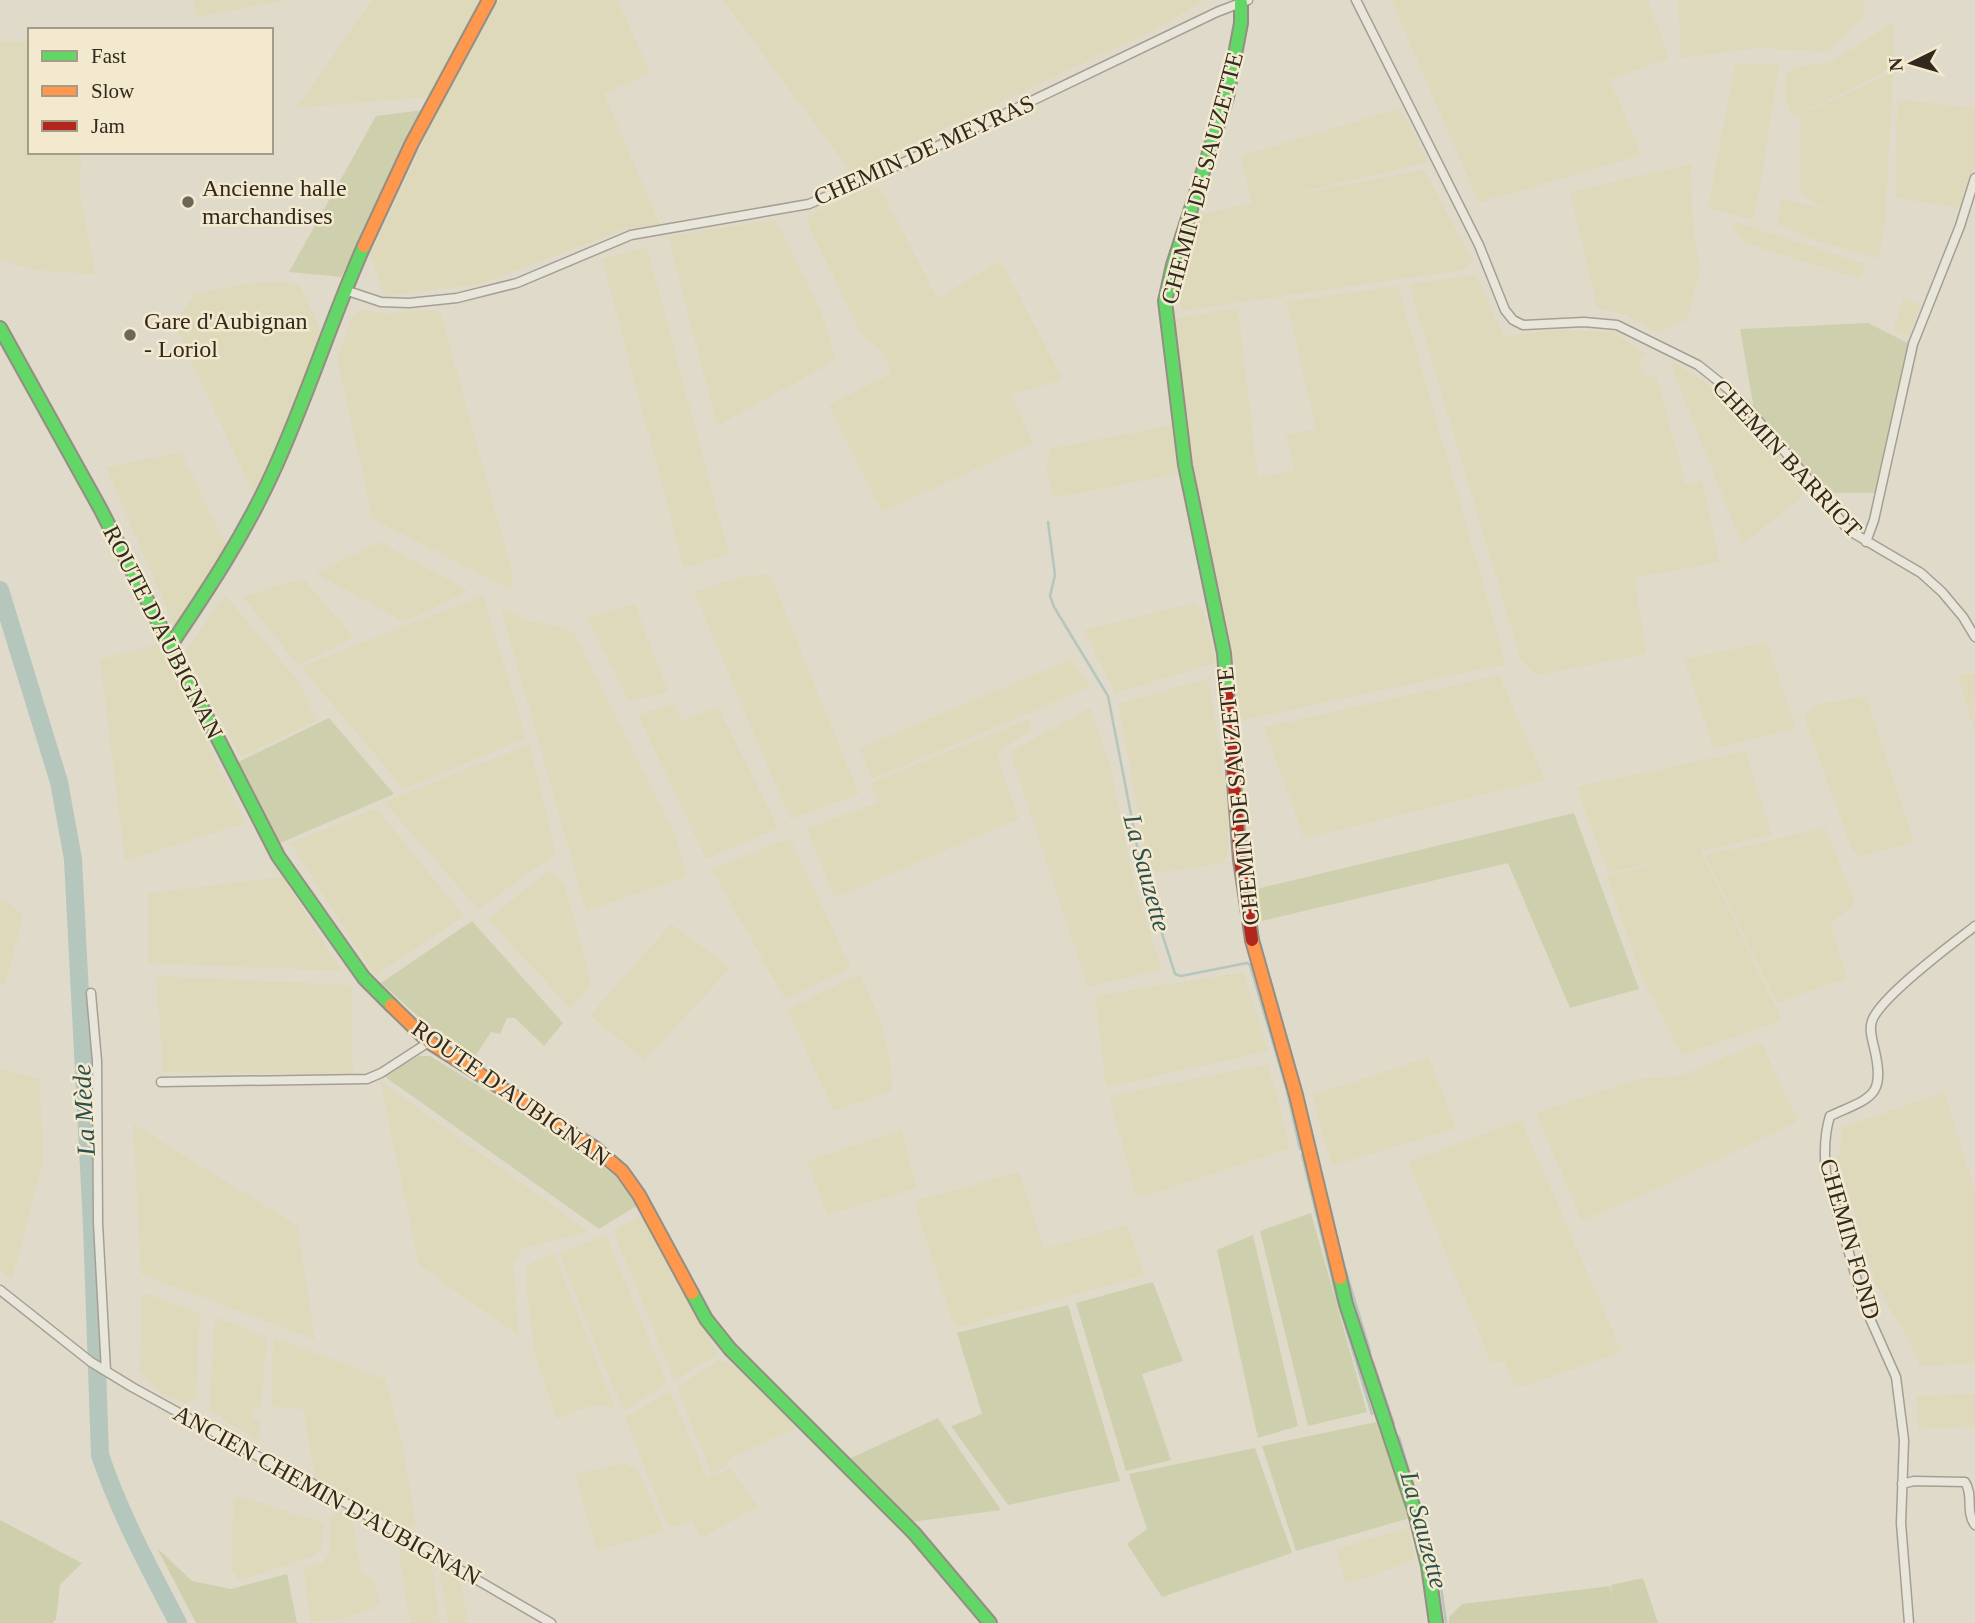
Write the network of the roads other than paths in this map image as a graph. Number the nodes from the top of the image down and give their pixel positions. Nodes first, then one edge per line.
1 (489, 0) edge
2 (1356, 0) edge
3 (1245, 1) edge
4 (1975, 178) edge
5 (345, 290) junction
6 (0, 328) edge
7 (1866, 542) junction
8 (1975, 636) edge
9 (170, 646) junction
10 (1975, 926) edge
11 (91, 993) dead end
12 (429, 1042) junction
13 (161, 1082) dead end
14 (0, 1290) edge
15 (104, 1370) junction
16 (1902, 1484) junction
17 (1975, 1525) edge
18 (551, 1623) edge
19 (990, 1623) edge
20 (1436, 1623) edge
21 (1909, 1623) edge

1 - 5 street
2 - 7 street, CHEMIN BARRIOT
3 - 5 street, CHEMIN DE MEYRAS
3 - 20 street, CHEMIN DE SAUZETTE
4 - 7 street
5 - 9 street
6 - 9 street, ROUTE D'AUBIGNAN
7 - 8 street, CHEMIN BARRIOT
9 - 12 street, ROUTE D'AUBIGNAN
10 - 16 street, CHEMIN FOND
11 - 15 street
12 - 13 street
12 - 19 street, ROUTE D'AUBIGNAN
14 - 15 street, ANCIEN CHEMIN D'AUBIGNAN
15 - 18 street, ANCIEN CHEMIN D'AUBIGNAN
16 - 17 street
16 - 21 street, CHEMIN FOND

